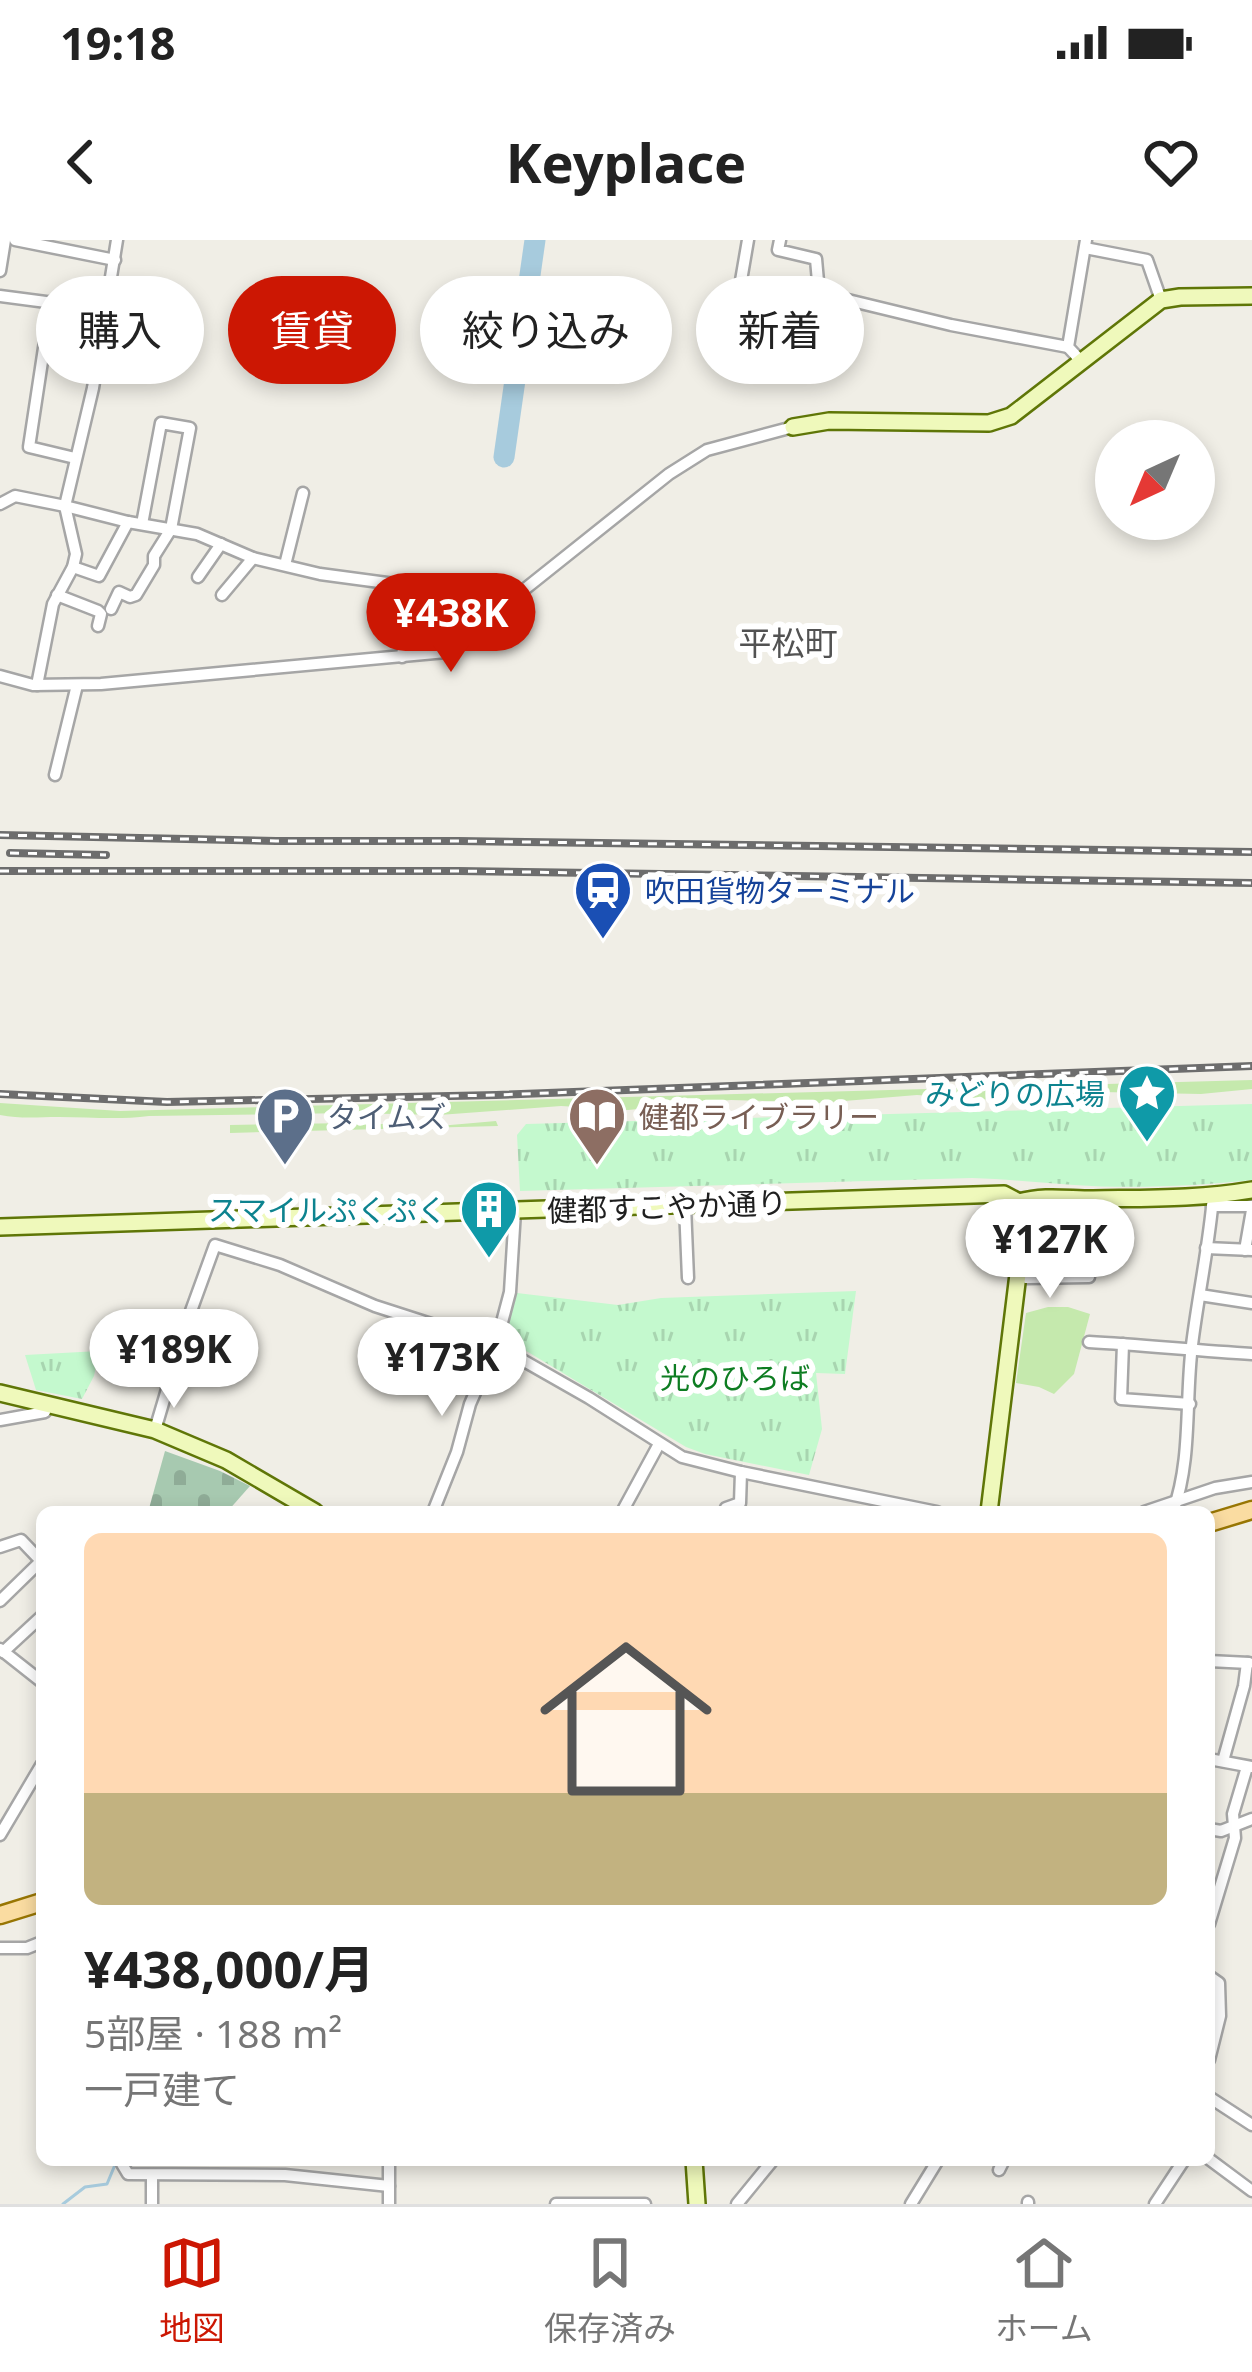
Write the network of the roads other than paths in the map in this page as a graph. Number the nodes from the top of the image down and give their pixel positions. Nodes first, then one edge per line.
1 (4, 240) edge
2 (15, 240) edge
3 (117, 240) edge
4 (748, 240) edge
5 (780, 240) edge
6 (1086, 244) edge
7 (115, 260) junction
8 (0, 268) edge
9 (112, 276) edge
10 (742, 276) edge
11 (817, 276) edge
12 (0, 296) edge
13 (1252, 296) edge
14 (36, 300) edge
15 (1161, 300) junction
16 (864, 304) edge
17 (1068, 347) junction
18 (1082, 362) junction
19 (38, 384) edge
20 (94, 384) edge
21 (793, 428) joint
22 (75, 458) junction
23 (305, 502) dead end
24 (0, 503) edge
25 (65, 506) junction
26 (135, 523) junction
27 (172, 530) junction
28 (221, 544) junction
29 (253, 558) junction
30 (285, 566) junction
31 (73, 567) junction
32 (198, 578) dead end
33 (57, 595) junction
34 (222, 595) dead end
35 (111, 609) dead end
36 (98, 626) dead end
37 (402, 657) junction
38 (0, 676) edge
39 (37, 685) junction
40 (77, 685) junction
41 (55, 775) dead end
42 (1252, 1190) edge
43 (1019, 1202) junction
44 (1213, 1202) junction
45 (685, 1206) junction
46 (1252, 1208) edge
47 (514, 1211) junction
48 (0, 1227) edge
49 (1206, 1248) junction
50 (1248, 1250) edge
51 (1019, 1276) junction
52 (1089, 1277) dead end
53 (688, 1278) dead end
54 (1200, 1294) junction
55 (1252, 1303) edge
56 (1089, 1342) dead end
57 (1123, 1344) junction
58 (496, 1346) junction
59 (1191, 1349) junction
60 (1252, 1354) edge
61 (0, 1393) edge
62 (36, 1402) junction
63 (1190, 1404) junction
64 (0, 1420) edge
65 (155, 1430) junction
66 (659, 1444) junction
67 (741, 1472) junction
68 (1252, 1482) edge
69 (305, 1506) edge
70 (435, 1506) edge
71 (625, 1506) edge
72 (732, 1506) edge
73 (908, 1506) edge
74 (990, 1506) edge
75 (1176, 1506) edge
76 (1252, 1510) edge
77 (1215, 1521) edge
78 (0, 1546) edge
79 (36, 1556) edge
80 (36, 1568) edge
81 (0, 1601) edge
82 (36, 1621) edge
83 (2, 1650) edge
84 (1215, 1661) edge
85 (1249, 1663) edge
86 (36, 1674) edge
87 (1215, 1760) edge
88 (1223, 1761) junction
89 (1249, 1767) edge
90 (36, 1774) edge
91 (1252, 1819) edge
92 (1236, 1826) junction
93 (1215, 1830) edge
94 (0, 1835) edge
95 (36, 1904) edge
96 (1215, 1904) edge
97 (0, 1915) edge
98 (36, 1944) edge
99 (0, 1948) edge
100 (1215, 1980) edge
101 (1215, 2036) edge
102 (1215, 2101) edge
103 (1252, 2125) edge
104 (1215, 2163) edge
105 (123, 2166) edge
106 (389, 2166) edge
107 (694, 2166) edge
108 (768, 2166) edge
109 (934, 2166) edge
110 (1180, 2166) edge
111 (152, 2175) junction
112 (388, 2186) junction
113 (1252, 2191) edge
114 (152, 2204) edge
115 (389, 2204) edge
116 (556, 2204) edge
117 (645, 2204) edge
118 (697, 2204) edge
119 (737, 2204) edge
120 (911, 2204) edge
121 (1155, 2204) edge

1 - 8 street
2 - 7 street
3 - 7 street
4 - 10 street
5 - 11 street
6 - 15 street
6 - 17 street
7 - 9 street
12 - 14 street
13 - 15 street
15 - 18 street
16 - 17 street
17 - 18 street
18 - 21 street
19 - 22 street
20 - 22 street
21 - 37 street
22 - 25 street
23 - 30 street
24 - 25 street
25 - 26 street
25 - 31 street
26 - 27 street
26 - 27 street
26 - 31 street
27 - 28 street
27 - 35 street
28 - 29 street
28 - 32 street
29 - 30 street
29 - 34 street
30 - 37 street
31 - 33 street
33 - 36 street
33 - 39 street
37 - 40 street
38 - 39 street
39 - 40 street
40 - 41 street
42 - 44 street, 健都すこやか通り
43 - 44 street, 健都すこやか通り
43 - 45 street, 健都すこやか通り
43 - 51 street
44 - 46 street
44 - 49 street
45 - 47 street, 健都すこやか通り
45 - 53 street
46 - 50 street
47 - 48 street, 健都すこやか通り
47 - 58 street
49 - 50 street
49 - 54 street
51 - 52 street
51 - 74 street
54 - 55 street
54 - 59 street
56 - 57 street
57 - 59 street
57 - 63 street
58 - 65 street
58 - 66 street
58 - 70 street
59 - 60 street
59 - 63 street
61 - 62 street
62 - 64 street
62 - 65 street
63 - 75 street
65 - 69 street
66 - 67 street
66 - 71 street
67 - 72 street
67 - 73 street
68 - 75 street
76 - 77 main road
78 - 79 street
80 - 81 street
82 - 83 street
83 - 86 street
84 - 85 street
85 - 88 street
87 - 88 street
88 - 89 street
89 - 92 street
90 - 94 street
91 - 92 street
92 - 93 street
92 - 96 street
95 - 97 main road
98 - 99 street
100 - 101 street
102 - 103 street
104 - 113 street
105 - 111 street
106 - 112 street
107 - 118 street
108 - 119 street
109 - 120 street
110 - 121 street
111 - 112 street
111 - 114 street
112 - 115 street
116 - 117 street

